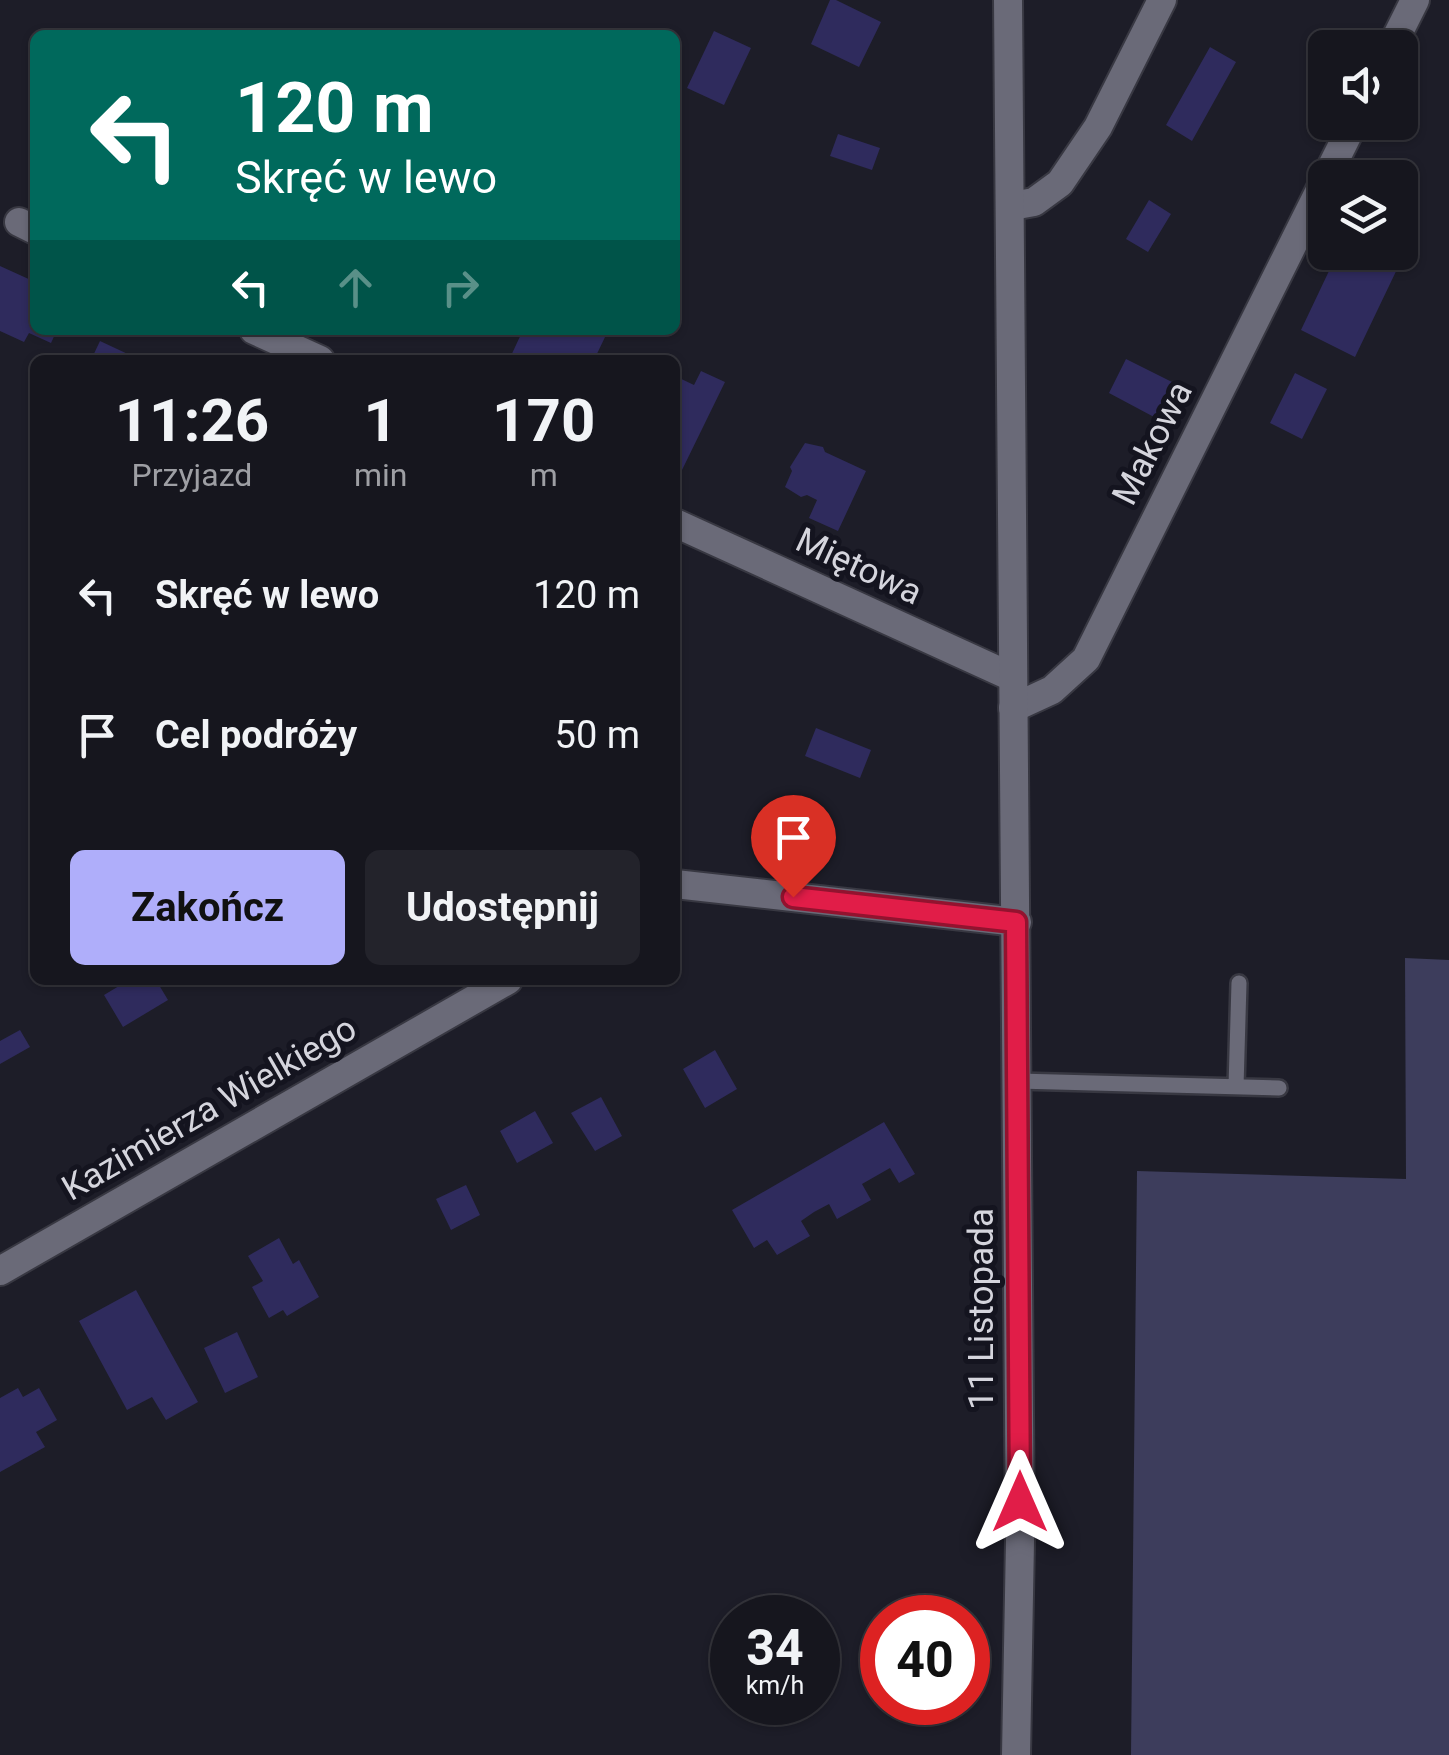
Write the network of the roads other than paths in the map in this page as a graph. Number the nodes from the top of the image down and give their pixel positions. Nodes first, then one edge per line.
1 (1008, 0) edge
2 (1162, 0) edge
3 (1415, 0) edge
4 (1400, 30) edge
5 (1012, 206) junction
6 (1308, 215) edge
7 (265, 335) edge
8 (309, 355) edge
9 (680, 525) edge
10 (1012, 677) junction
11 (1013, 708) junction
12 (680, 885) edge
13 (1016, 922) junction
14 (1239, 982) dead end
15 (499, 985) edge
16 (1018, 1081) junction
17 (1236, 1087) junction
18 (1279, 1088) dead end
19 (0, 1272) edge
20 (1016, 1755) edge

1 - 5 street, 11 Listopada
2 - 5 street
3 - 4 street
5 - 10 street, 11 Listopada
6 - 11 street, Makowa
7 - 8 street
9 - 10 street, Miętowa
10 - 11 street, 11 Listopada
11 - 13 street, 11 Listopada
12 - 13 street
13 - 16 street, 11 Listopada
14 - 17 lane
15 - 19 street, Kazimierza Wielkiego
16 - 17 lane
16 - 20 street, 11 Listopada
17 - 18 lane

